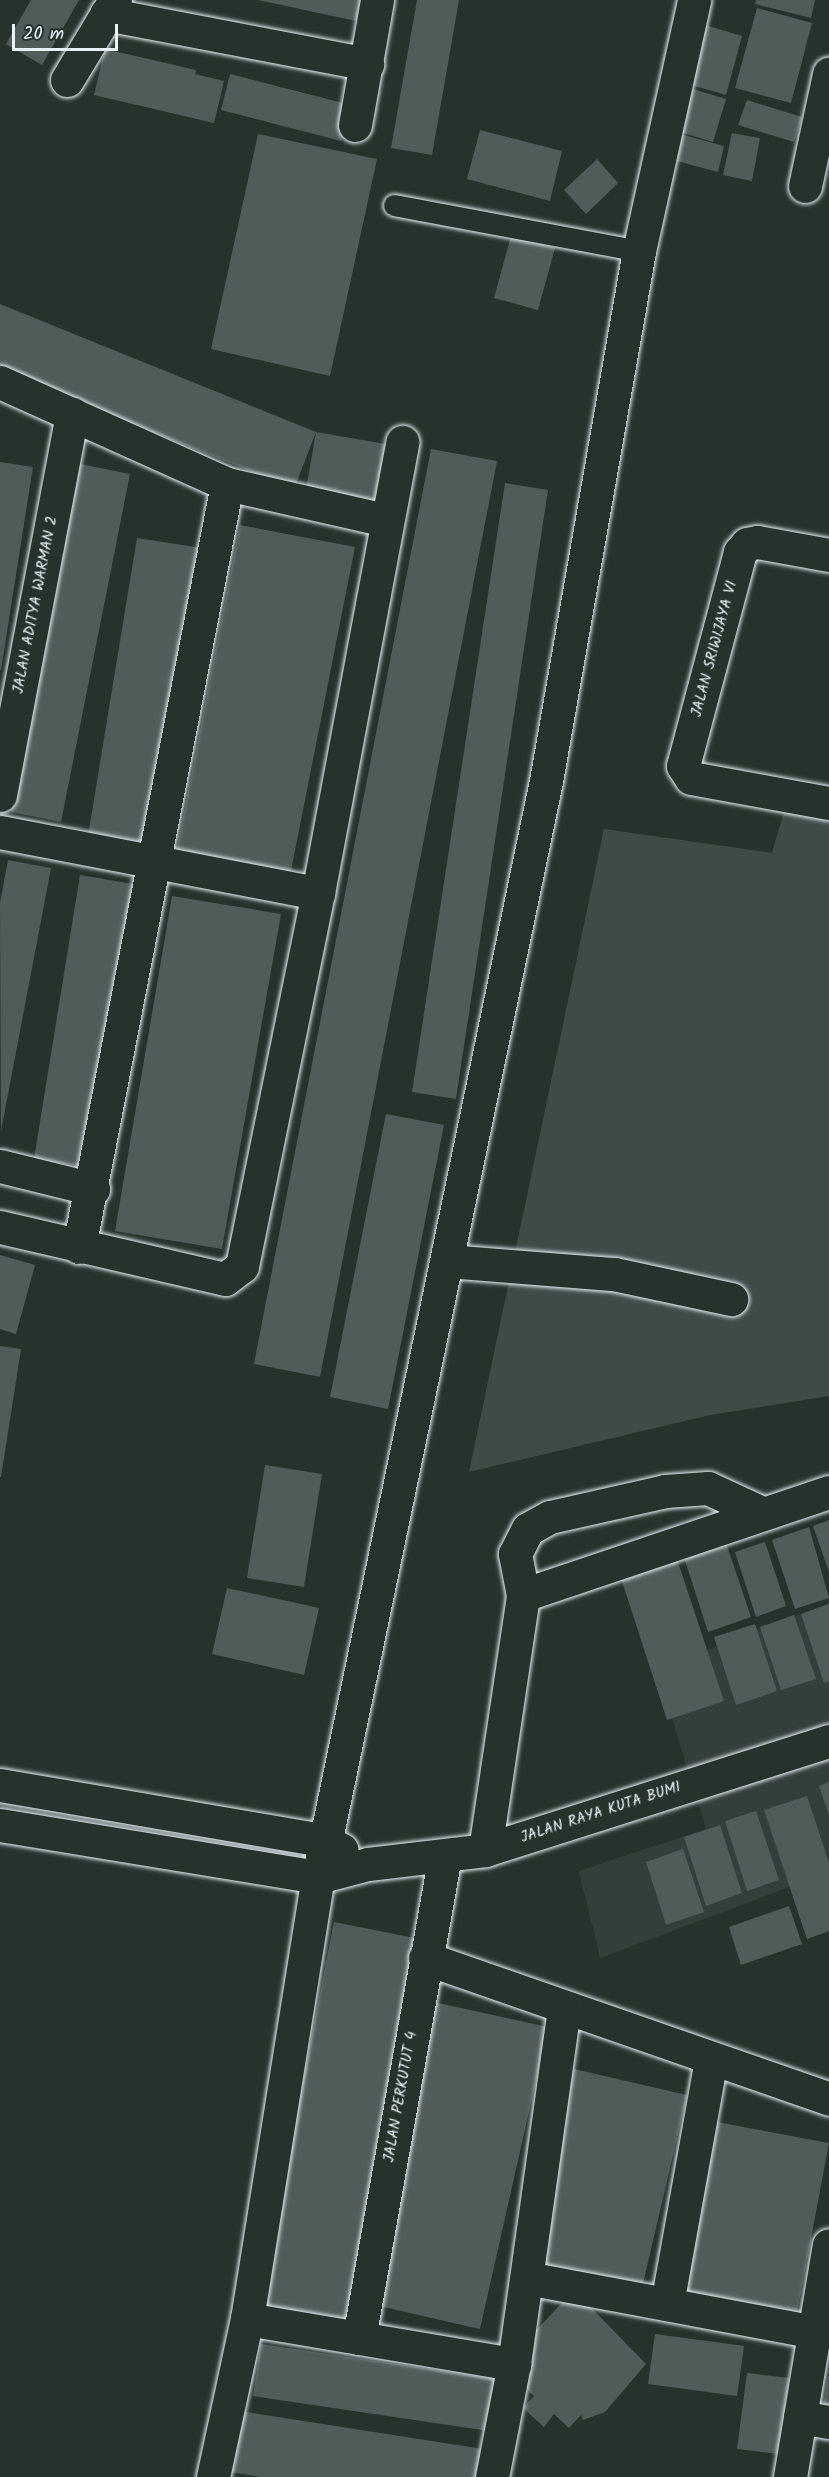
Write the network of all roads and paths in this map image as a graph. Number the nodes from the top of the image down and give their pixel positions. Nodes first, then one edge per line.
1 (377, 0) edge
2 (694, 0) edge
3 (110, 7) edge
4 (367, 64) junction
5 (829, 74) edge
6 (67, 80) dead end
7 (824, 119) edge
8 (355, 125) dead end
9 (806, 186) dead end
10 (394, 205) dead end
11 (639, 251) junction
12 (0, 382) edge
13 (72, 414) junction
14 (402, 442) dead end
15 (227, 484) junction
16 (386, 520) junction
17 (829, 555) edge
18 (0, 795) edge
19 (829, 803) edge
20 (0, 832) edge
21 (157, 861) junction
22 (318, 893) junction
23 (0, 1166) edge
24 (93, 1189) junction
25 (0, 1227) edge
26 (80, 1247) junction
27 (447, 1261) junction
28 (731, 1299) dead end
29 (829, 1492) edge
30 (762, 1513) junction
31 (524, 1595) junction
32 (829, 1741) edge
33 (0, 1785) edge
34 (0, 1825) edge
35 (323, 1840) junction
36 (485, 1850) junction
37 (445, 1857) junction
38 (368, 1864) junction
39 (318, 1877) junction
40 (425, 1958) junction
41 (564, 2008) junction
42 (711, 2059) junction
43 (829, 2099) edge
44 (829, 2245) edge
45 (527, 2278) junction
46 (667, 2304) junction
47 (247, 2319) junction
48 (815, 2332) junction
49 (359, 2338) junction
50 (514, 2364) junction
51 (815, 2420) edge
52 (213, 2477) edge
53 (492, 2477) edge
54 (790, 2477) edge

1 - 4 street
2 - 11 street
3 - 4 street
3 - 6 street
4 - 8 street
5 - 7 street
7 - 9 street
10 - 11 lane
11 - 27 street
12 - 13 street
13 - 15 street
13 - 18 street, JALAN ADITYA WARMAN 2
14 - 16 street
15 - 16 street
15 - 21 street
16 - 22 street
17 - 19 street, JALAN SRIWIJAYA VI
20 - 21 street
21 - 22 street
21 - 24 street
22 - 26 street
23 - 24 street
24 - 26 street
25 - 26 street
27 - 28 street
27 - 35 street
29 - 30 street
30 - 31 street
30 - 31 street
31 - 36 street
32 - 36 street, JALAN RAYA KUTA BUMI
33 - 35 street
34 - 39 street
35 - 38 street
35 - 39 street
36 - 37 street, JALAN RAYA KUTA BUMI
37 - 38 street, JALAN RAYA KUTA BUMI
37 - 40 street, JALAN PERKUTUT 4
38 - 39 street, JALAN RAYA KUTA BUMI
39 - 47 street
40 - 41 street
40 - 49 street, JALAN PERKUTUT 4
41 - 42 street
41 - 45 street
42 - 43 street
42 - 46 street
44 - 48 street
45 - 46 street
45 - 50 street
46 - 48 street
47 - 49 street
47 - 52 street
48 - 51 street
49 - 50 street
50 - 53 street
51 - 54 street

